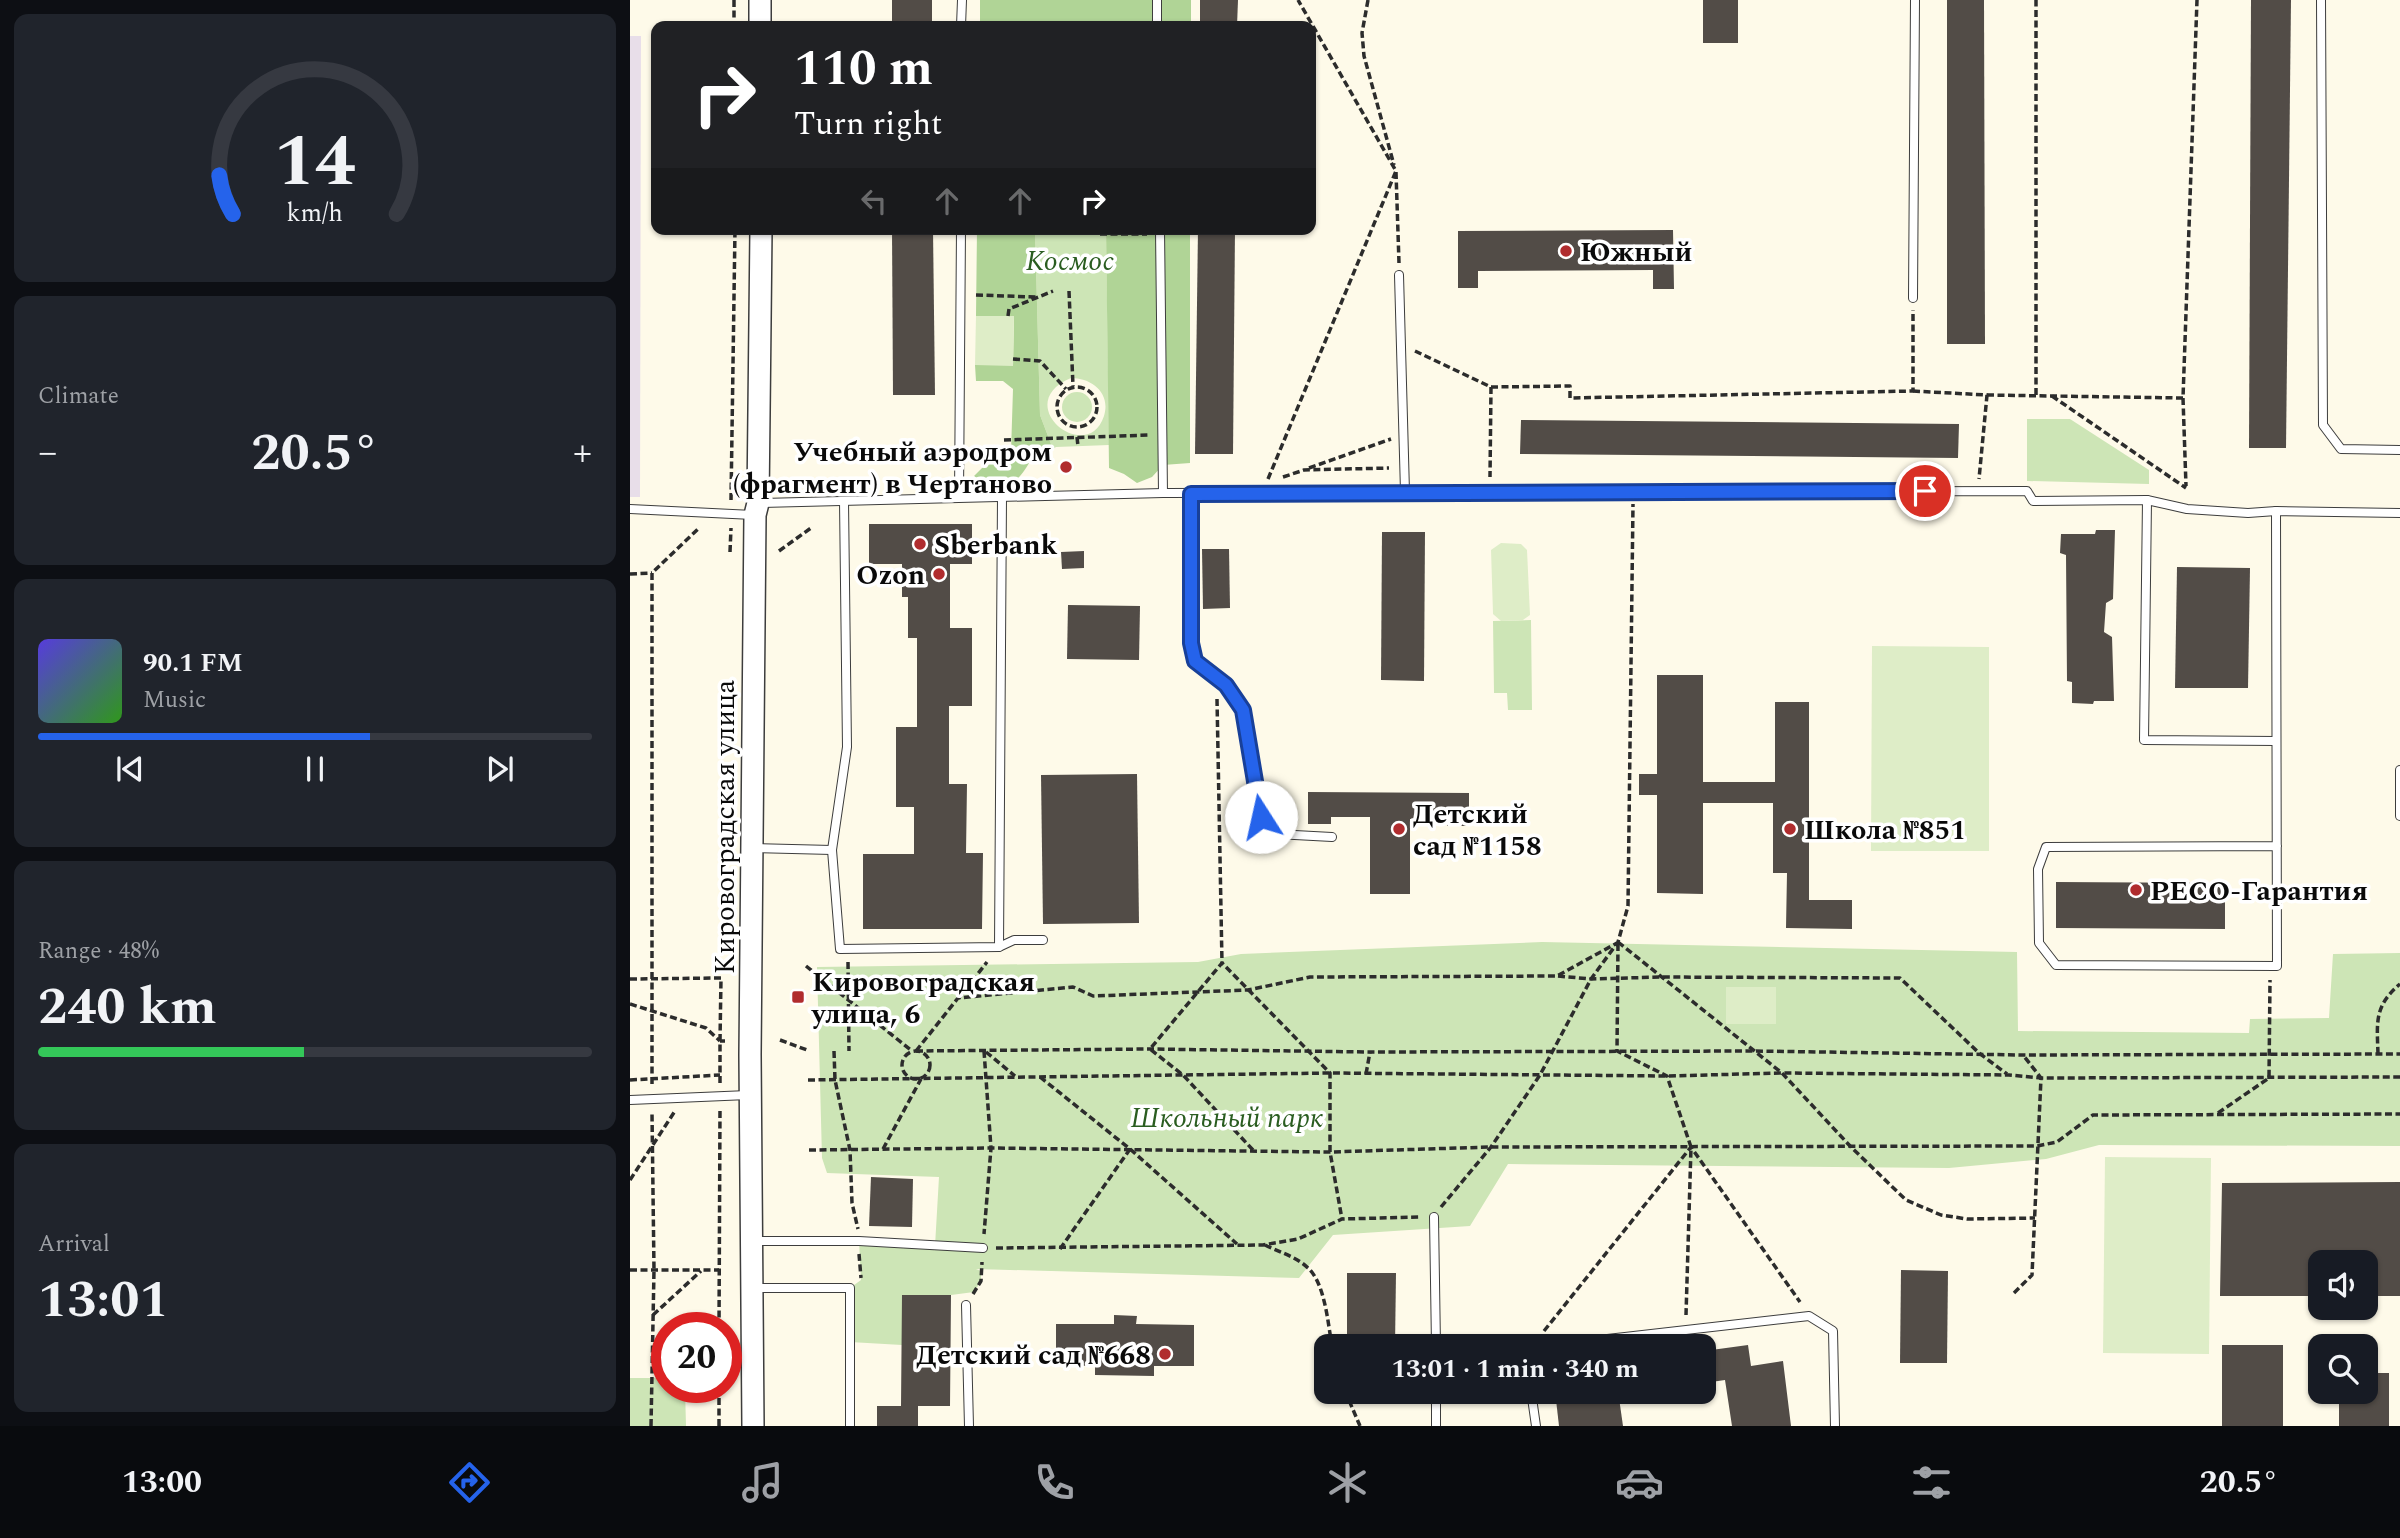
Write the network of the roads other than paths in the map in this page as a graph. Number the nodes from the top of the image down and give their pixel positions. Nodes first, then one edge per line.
1 (760, 0) edge
2 (961, 0) edge
3 (1157, 0) edge
4 (1915, 0) edge
5 (2321, 0) edge
6 (760, 21) edge
7 (961, 21) edge
8 (1157, 21) edge
9 (761, 235) edge
10 (961, 235) edge
11 (1160, 235) edge
12 (1399, 275) road end
13 (1913, 298) road end
14 (2400, 450) edge
15 (1405, 492) junction
16 (1163, 493) junction
17 (1191, 494) junction
18 (1002, 496) junction
19 (959, 497) junction
20 (2147, 500) junction
21 (844, 501) junction
22 (630, 509) edge
23 (757, 509) junction
24 (2276, 511) junction
25 (2400, 513) edge
26 (2276, 741) junction
27 (2400, 770) edge
28 (2400, 816) edge
29 (1332, 837) dead end
30 (2277, 846) junction
31 (751, 848) junction
32 (832, 850) junction
33 (1043, 940) dead end
34 (999, 947) junction
35 (751, 1095) junction
36 (630, 1100) edge
37 (1434, 1216) road end
38 (752, 1241) junction
39 (983, 1248) road end
40 (752, 1288) junction
41 (966, 1305) road end
42 (1436, 1334) edge
43 (1657, 1334) edge
44 (1436, 1404) edge
45 (1532, 1404) edge
46 (753, 1426) edge
47 (850, 1426) edge
48 (970, 1426) edge
49 (1436, 1426) edge
50 (1535, 1426) edge
51 (1835, 1426) edge

1 - 6 street
2 - 7 lane
3 - 8 lane
4 - 13 lane
5 - 14 lane
9 - 23 street, Кировоградская улица
10 - 19 lane
11 - 16 lane
12 - 15 lane
15 - 17 lane
15 - 20 lane
16 - 17 lane
16 - 18 lane
17 - 29 lane
18 - 19 lane
18 - 34 lane
19 - 21 lane
20 - 24 lane
20 - 26 lane
21 - 23 lane
21 - 32 lane
22 - 23 lane
23 - 31 street, Кировоградская улица
24 - 25 lane
24 - 26 lane
26 - 30 lane
27 - 28 lane
30 - 30 lane
31 - 32 lane
31 - 35 street, Кировоградская улица
32 - 34 lane
33 - 34 lane
35 - 36 lane
35 - 38 street, Кировоградская улица
37 - 42 lane
38 - 39 lane
38 - 40 street, Кировоградская улица
40 - 46 street, Кировоградская улица
40 - 47 lane
41 - 48 lane
43 - 51 lane
44 - 49 lane
45 - 50 lane

